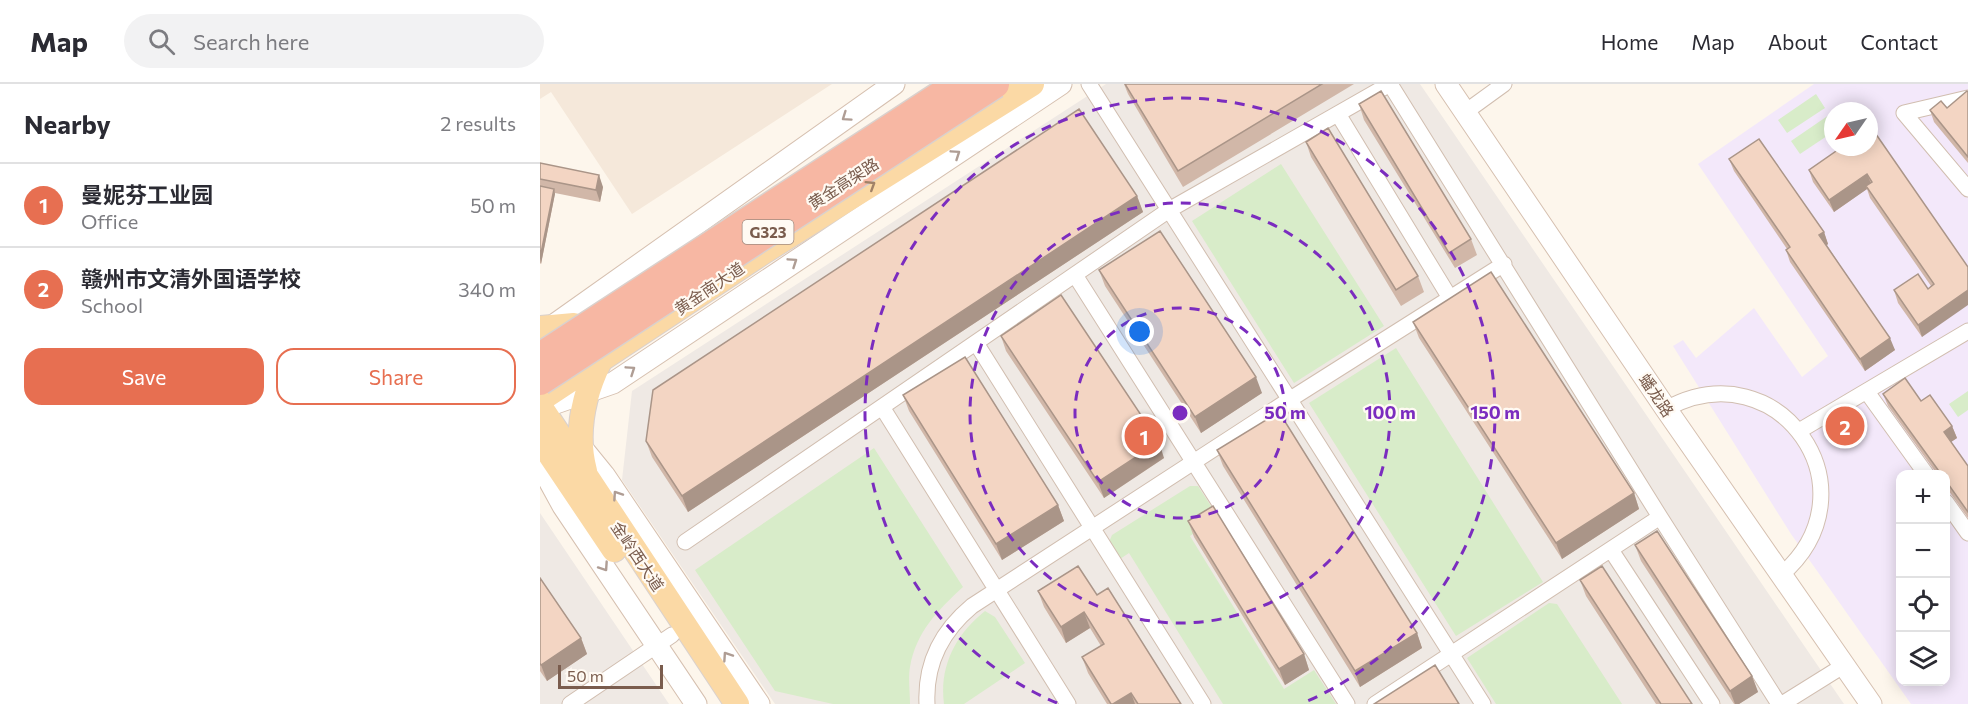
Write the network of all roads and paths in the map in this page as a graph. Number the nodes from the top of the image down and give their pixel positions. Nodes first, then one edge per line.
1 (935, 84) edge
2 (958, 84) edge
3 (996, 84) edge
4 (1014, 84) edge
5 (1032, 84) edge
6 (1061, 84) edge
7 (1089, 84) edge
8 (1390, 84) edge
9 (1446, 84) edge
10 (1504, 84) edge
11 (870, 90) edge
12 (1968, 98) edge
13 (1464, 113) junction
14 (1338, 114) junction
15 (913, 116) edge
16 (1968, 189) edge
17 (1169, 210) junction
18 (738, 212) junction
19 (765, 251) junction
20 (1504, 264) junction
21 (1075, 275) junction
22 (1450, 298) junction
23 (1968, 331) edge
24 (542, 335) edge
25 (976, 343) junction
26 (540, 357) edge
27 (600, 361) junction
28 (587, 392) junction
29 (1867, 392) junction
30 (542, 400) edge
31 (1289, 400) junction
32 (882, 407) junction
33 (1666, 409) junction
34 (1799, 431) junction
35 (540, 440) edge
36 (581, 446) junction
37 (1194, 462) junction
38 (540, 464) edge
39 (1923, 470) edge
40 (575, 478) junction
41 (1950, 508) edge
42 (1660, 517) junction
43 (1093, 528) junction
44 (1968, 533) edge
45 (686, 542) dead end
46 (1611, 550) junction
47 (1781, 575) junction
48 (997, 591) junction
49 (664, 640) junction
50 (1451, 654) junction
51 (1843, 666) junction
52 (1807, 698) edge
53 (578, 702) edge
54 (696, 704) edge
55 (718, 704) edge
56 (737, 704) edge
57 (759, 704) edge
58 (927, 704) edge
59 (1068, 704) edge
60 (1203, 704) edge
61 (1347, 704) edge
62 (1375, 704) edge
63 (1482, 704) edge
64 (1712, 704) edge
65 (1780, 704) edge
66 (1871, 704) edge

1 - 15 highway, bridge
2 - 15 highway, 黄金高架路 / G323, bridge
3 - 15 highway, 黄金高架路 / G323, bridge
4 - 15 highway, bridge
5 - 15 main road, 黄金南大道
28 -> 6 street
7 - 17 street
8 - 14 street
8 - 20 street
9 - 13 street, 蟠龙路
10 - 13 street
11 - 15 street
11 -> 24 street
12 - 16 street
13 - 33 street, 蟠龙路
14 - 17 street
14 - 22 street
15 - 18 main road, 黄金南大道
19 -> 15 main road, 黄金南大道
15 - 26 highway, 黄金高架路 / G323, bridge
15 - 30 highway, 黄金高架路 / G323, bridge
17 - 21 street
17 - 31 street
18 - 19 main road
18 - 24 main road, 黄金南大道
19 - 27 main road, 黄金南大道
20 - 22 street
20 - 42 street
21 - 25 street
21 - 37 street
22 - 31 street
23 - 29 street
25 - 32 street
25 - 43 street
27 - 28 main road
27 - 30 main road, 黄金南大道
28 - 30 street
28 - 36 main road
29 - 34 street
29 - 39 street
30 - 36 street
30 - 40 main road, 金岭西大道
31 - 37 street
31 - 50 street
32 - 45 street
32 - 48 street
33 - 34 street
33 - 47 street, 蟠龙路
34 - 47 street
35 - 40 main road, 金岭西大道
36 - 40 main road
57 -> 36 street
37 - 43 street
37 - 61 street
38 - 40 main road
38 -> 49 street
40 - 49 main road, 金岭西大道
40 - 56 main road, 金岭西大道
41 - 44 street
42 - 46 street
42 - 65 street
43 - 48 street
43 - 60 street
46 - 50 street
46 - 64 street
47 - 51 street, 蟠龙路
48 - 58 street
48 - 59 street
49 - 53 street
49 - 54 street
49 - 55 main road, 金岭西大道
50 - 62 street
50 - 63 street
51 - 52 street
51 - 66 street, 蟠龙路
52 - 65 street

